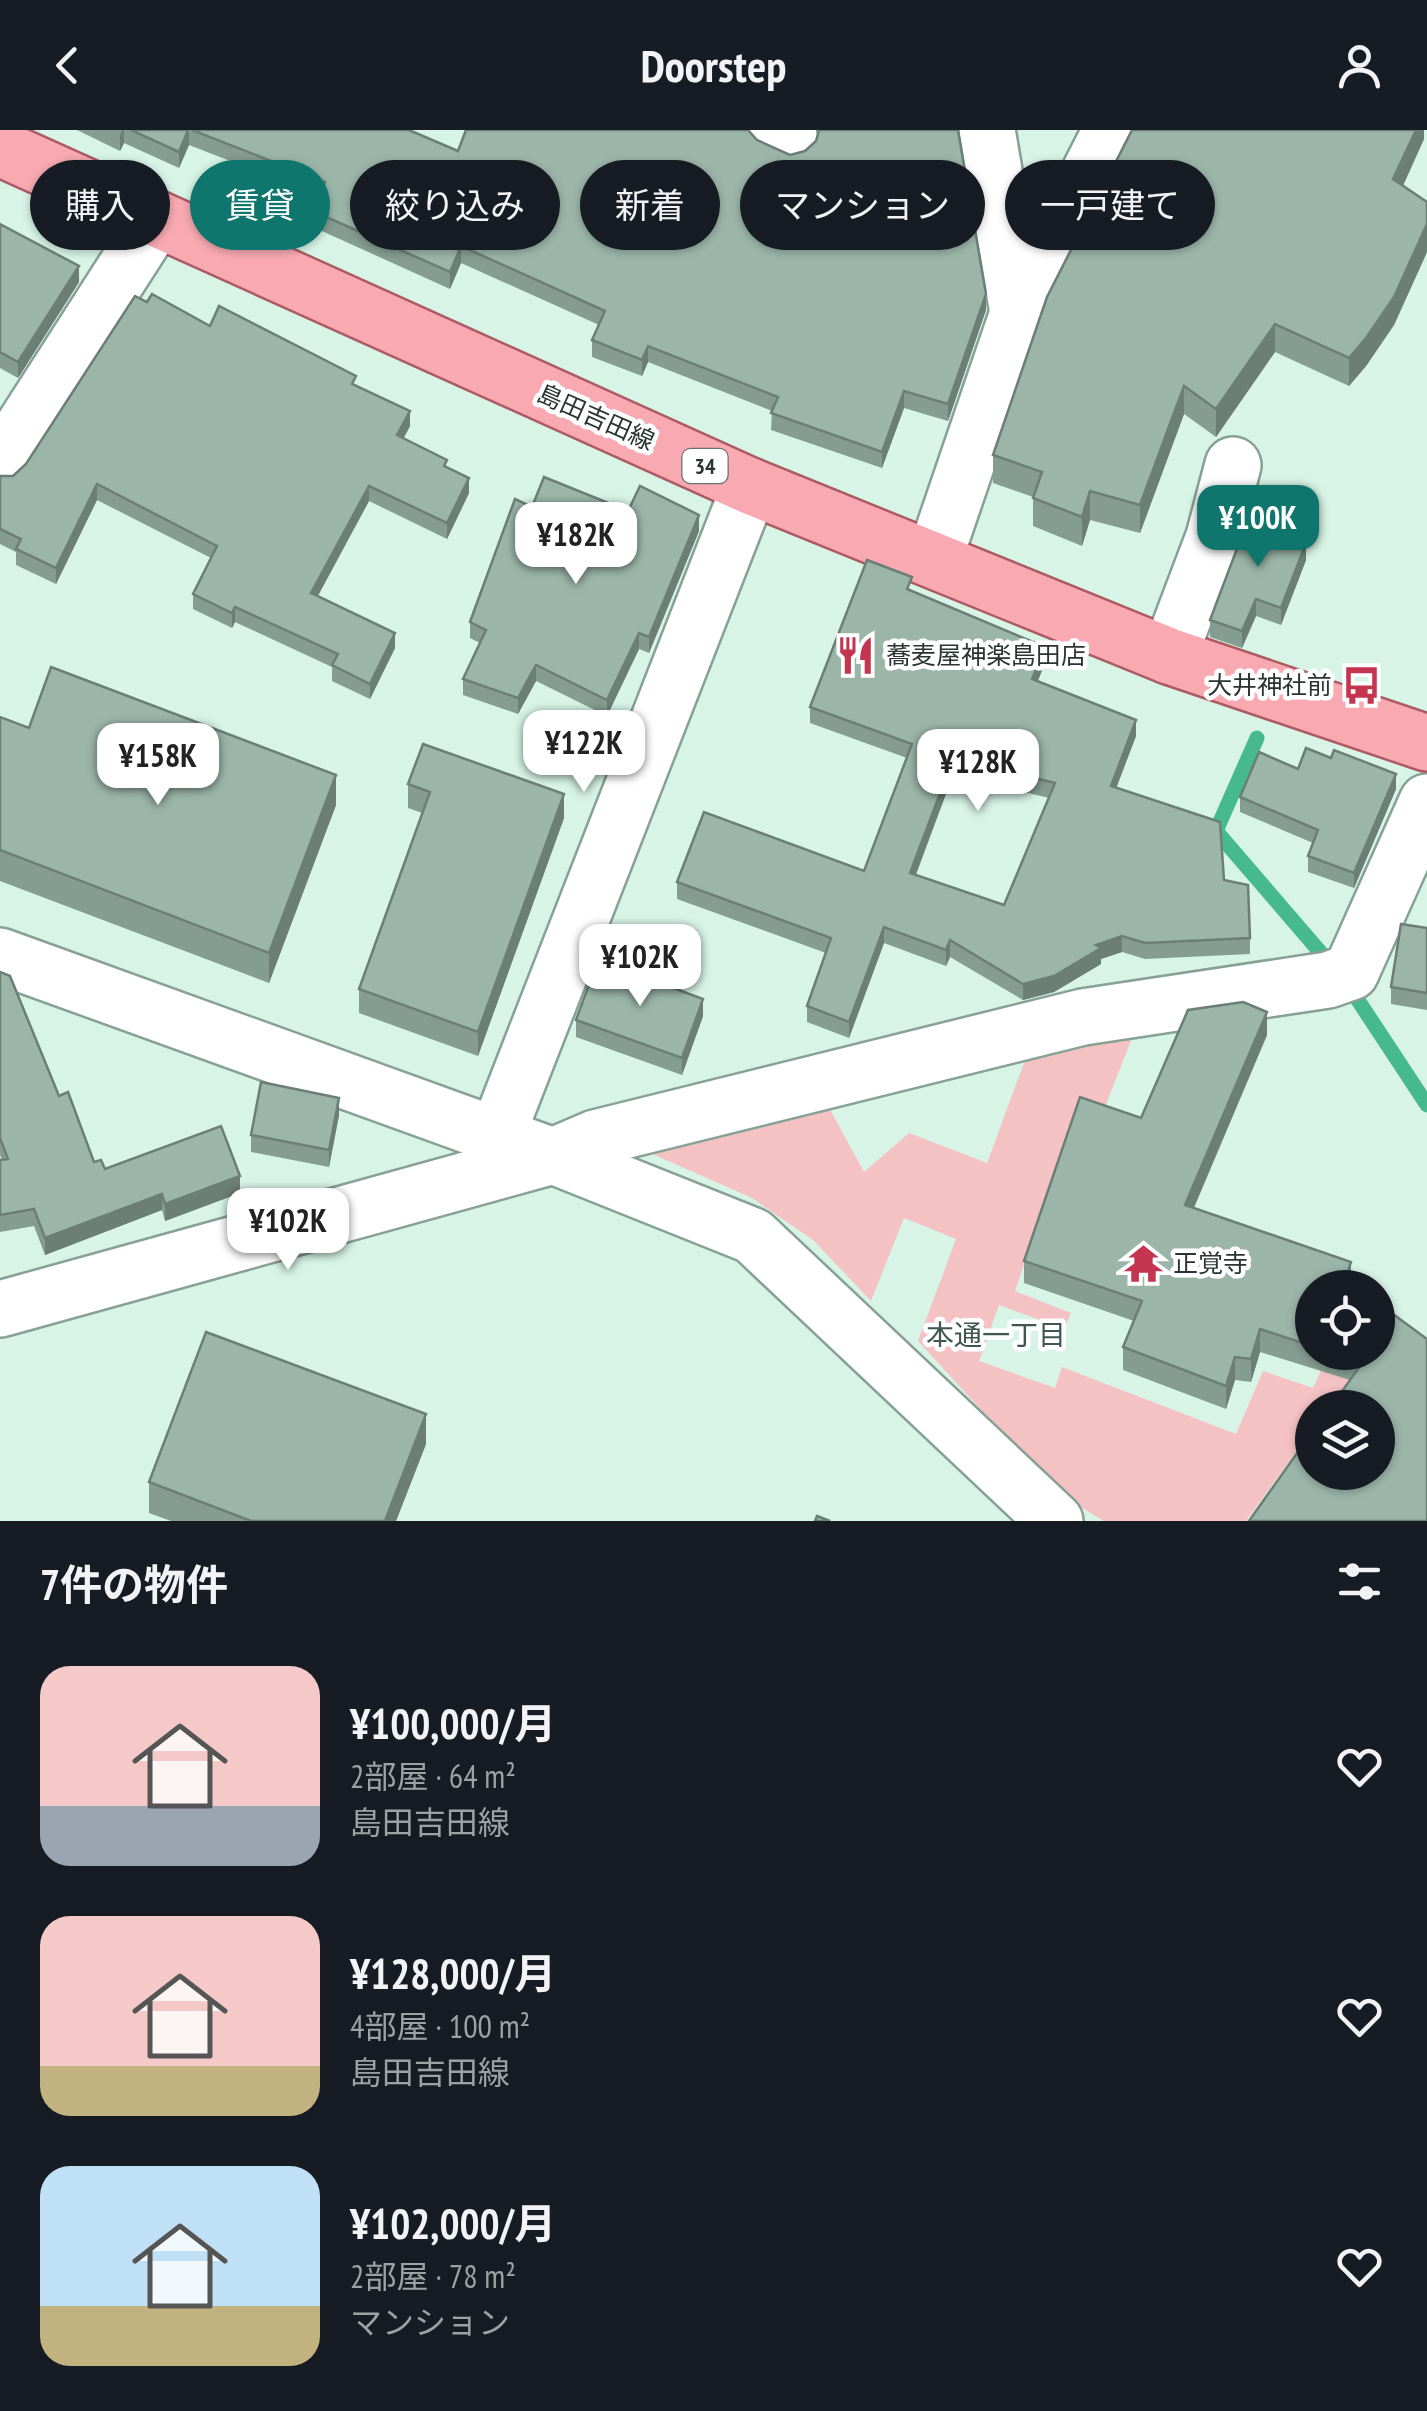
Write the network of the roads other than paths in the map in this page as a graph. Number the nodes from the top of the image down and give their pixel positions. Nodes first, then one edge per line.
1 (987, 130) edge
2 (1112, 130) edge
3 (0, 148) edge
4 (30, 162) edge
5 (170, 226) edge
6 (137, 250) edge
7 (1018, 313) junction
8 (0, 463) edge
9 (1234, 465) dead end
10 (750, 486) junction
11 (934, 559) junction
12 (1169, 656) junction
13 (1427, 743) edge
14 (1427, 802) edge
15 (0, 956) edge
16 (496, 1135) junction
17 (552, 1156) junction
18 (0, 1309) edge
19 (1055, 1521) edge

1 - 7 street
2 - 7 street
3 - 4 main road, 島田吉田線 / 34
5 - 10 main road, 島田吉田線 / 34
6 - 8 street
7 - 11 street
9 - 12 street
10 - 11 main road, 島田吉田線 / 34
10 - 16 street
11 - 12 main road, 島田吉田線 / 34
12 - 13 main road, 島田吉田線 / 34
14 - 17 street
15 - 16 street
16 - 17 street
17 - 18 street
17 - 19 street

